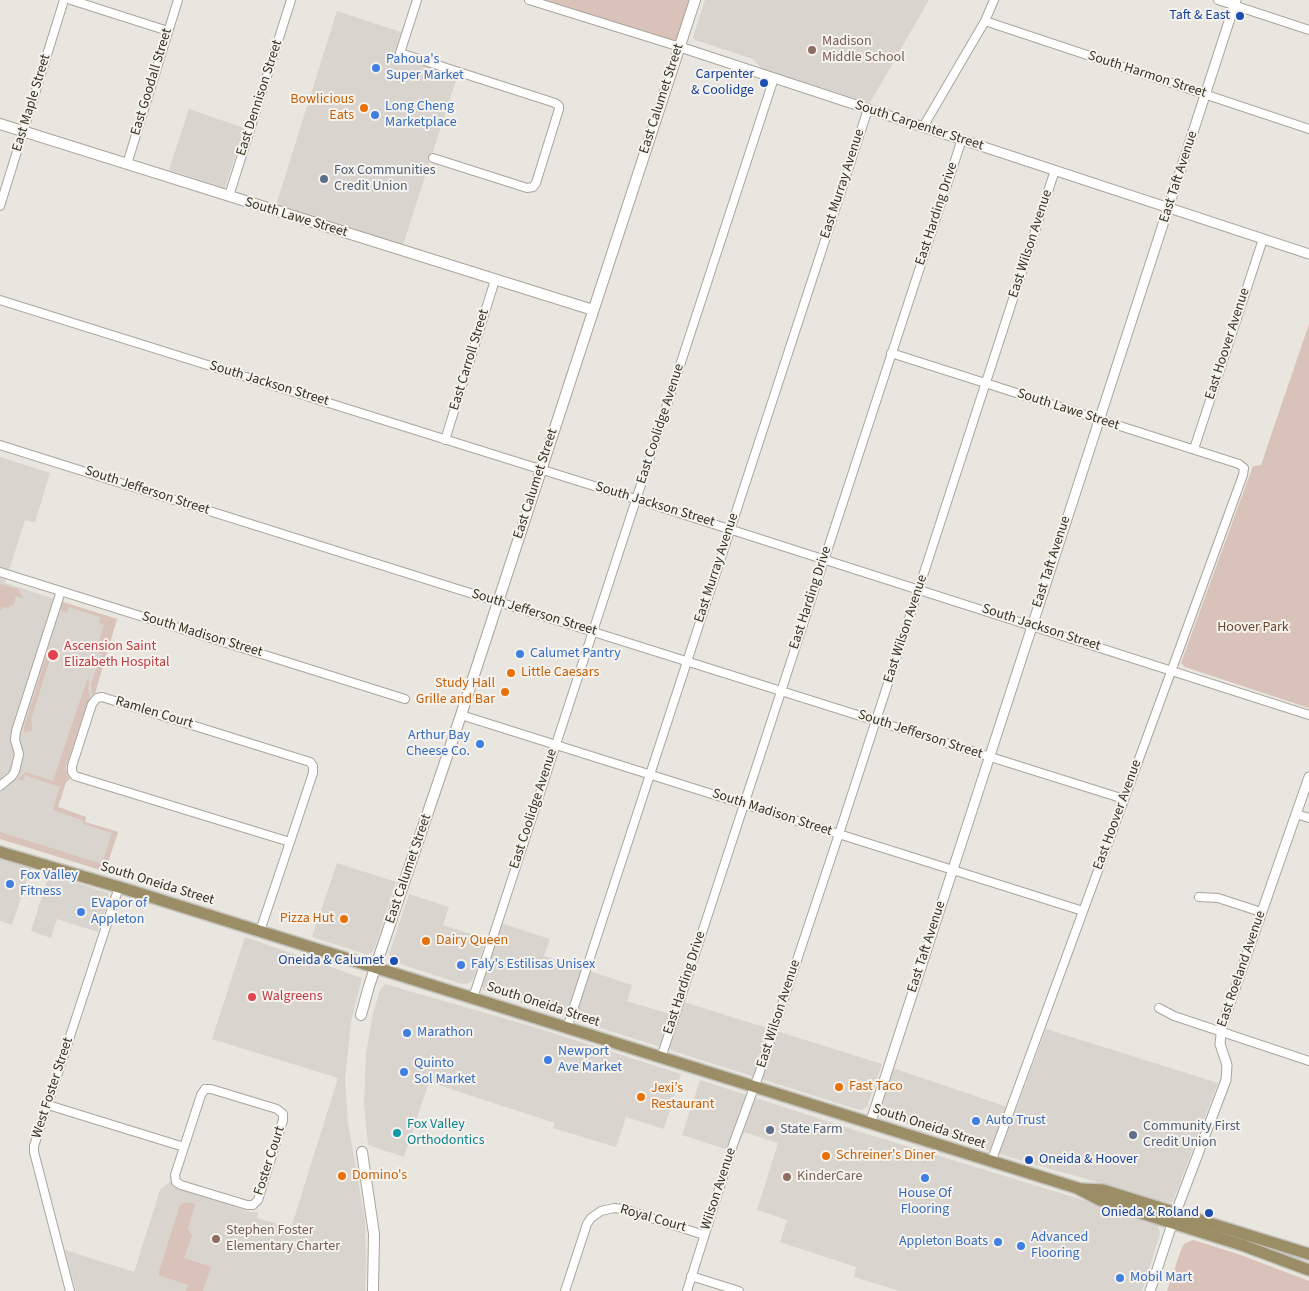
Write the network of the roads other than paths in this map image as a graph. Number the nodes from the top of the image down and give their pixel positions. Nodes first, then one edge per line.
1 (64, 0) edge
2 (71, 0) edge
3 (178, 0) edge
4 (291, 0) edge
5 (418, 0) edge
6 (529, 0) edge
7 (695, 0) edge
8 (994, 0) edge
9 (1218, 0) edge
10 (1236, 3) edge
11 (985, 21) junction
12 (1309, 30) edge
13 (168, 31) junction
14 (680, 47) junction
15 (774, 78) junction
16 (1206, 95) junction
17 (868, 109) junction
18 (0, 124) edge
19 (923, 127) junction
20 (1309, 128) edge
21 (24, 132) junction
22 (962, 139) junction
23 (433, 158) dead end
24 (127, 164) junction
25 (1056, 170) junction
26 (229, 196) junction
27 (0, 206) edge
28 (1168, 207) junction
29 (1263, 239) junction
30 (1309, 254) edge
31 (495, 280) junction
32 (0, 300) edge
33 (593, 310) junction
34 (891, 353) junction
35 (986, 384) junction
36 (1100, 420) junction
37 (445, 440) junction
38 (0, 445) edge
39 (1194, 449) junction
40 (1244, 468) joint
41 (540, 470) junction
42 (636, 499) junction
43 (730, 529) junction
44 (824, 559) junction
45 (0, 572) edge
46 (919, 589) junction
47 (60, 591) junction
48 (497, 602) junction
49 (1032, 625) junction
50 (592, 631) junction
51 (687, 661) junction
52 (1172, 670) junction
53 (781, 691) junction
54 (405, 699) dead end
55 (1309, 714) edge
56 (461, 715) junction
57 (876, 721) junction
58 (555, 744) junction
59 (988, 756) junction
60 (649, 774) junction
61 (1309, 777) edge
62 (0, 786) edge
63 (1124, 799) junction
64 (744, 804) junction
65 (1296, 814) junction
66 (1309, 818) edge
67 (839, 834) junction
68 (290, 842) junction
69 (0, 852) edge
70 (952, 870) junction
71 (119, 887) junction
72 (1199, 898) dead end
73 (1083, 911) junction
74 (1261, 912) junction
75 (260, 932) junction
76 (376, 968) junction
77 (473, 998) junction
78 (1159, 1008) dead end
79 (361, 1015) dead end
80 (567, 1028) junction
81 (1221, 1031) junction
82 (661, 1058) junction
83 (1309, 1060) edge
84 (754, 1088) junction
85 (48, 1105) junction
86 (870, 1124) junction
87 (184, 1147) junction
88 (362, 1152) dead end
89 (991, 1162) junction
90 (1174, 1218) junction
91 (704, 1235) junction
92 (1309, 1254) edge
93 (1309, 1270) edge
94 (691, 1276) junction
95 (70, 1291) edge
96 (374, 1291) edge
97 (565, 1291) edge
98 (686, 1291) edge
99 (739, 1291) edge
100 (1150, 1291) edge

1 - 21 street, East Maple Street
2 - 13 street
3 - 13 street, East Goodall Street
4 - 26 street, East Dennison Street
5 - 23 street
6 - 14 street, South Carpenter Street
7 - 14 main road, East Calumet Street
8 - 11 street
9 - 10 street
10 - 12 street
10 - 16 street, East Taft Avenue
11 - 16 street, South Harmon Street
11 - 19 street
13 - 24 street, East Goodall Street
14 - 15 street, South Carpenter Street
14 - 33 main road, East Calumet Street
15 - 17 street, South Carpenter Street
15 - 42 street, East Coolidge Avenue
16 - 20 street, South Harmon Street
16 - 28 street, East Taft Avenue
17 - 19 street, South Carpenter Street
17 - 43 street, East Murray Avenue
18 - 21 main road, South Lawe Street
19 - 22 street, South Carpenter Street
21 - 24 main road, South Lawe Street
21 - 27 street, East Maple Street
22 - 25 street, South Carpenter Street
22 - 34 street, East Harding Drive
24 - 26 main road, South Lawe Street
25 - 28 street, South Carpenter Street
25 - 35 street, East Wilson Avenue
26 - 31 main road, South Lawe Street
28 - 29 street, South Carpenter Street
28 - 36 street, East Taft Avenue
29 - 30 street, South Carpenter Street
29 - 39 street, East Hoover Avenue
31 - 33 main road, South Lawe Street
31 - 37 street, East Carroll Street
32 - 37 street, South Jackson Street
33 - 41 main road, East Calumet Street
34 - 35 street, South Lawe Street
34 - 44 street, East Harding Drive
35 - 36 street, South Lawe Street
35 - 46 street, East Wilson Avenue
36 - 39 street, South Lawe Street
36 - 49 street, East Taft Avenue
37 - 41 street, South Jackson Street
38 - 48 street, South Jefferson Street
39 - 40 street, South Lawe Street
40 - 52 street, East Hoover Avenue
41 - 42 street, South Jackson Street
41 - 48 main road, East Calumet Street
42 - 43 street, South Jackson Street
42 - 50 street, East Coolidge Avenue
43 - 44 street, South Jackson Street
43 - 51 street, East Murray Avenue
44 - 46 street, South Jackson Street
44 - 53 street, East Harding Drive
45 - 47 street, South Madison Street
46 - 49 street, South Jackson Street
46 - 57 street, East Wilson Avenue
47 - 54 street, South Madison Street
47 - 62 street
48 - 50 street, South Jefferson Street
48 - 56 main road, East Calumet Street
49 - 52 street, South Jackson Street
49 - 59 street, East Taft Avenue
50 - 51 street, South Jefferson Street
50 - 58 street, East Coolidge Avenue
51 - 53 street, South Jefferson Street
51 - 60 street, East Murray Avenue
52 - 55 street, South Jackson Street
52 - 63 street, East Hoover Avenue
53 - 57 street, South Jefferson Street
53 - 64 street, East Harding Drive
56 - 58 street, South Madison Street
56 - 76 main road, East Calumet Street
57 - 59 street, South Jefferson Street
57 - 67 street, East Wilson Avenue
58 - 60 street, South Madison Street
58 - 77 street, East Coolidge Avenue
59 - 63 street, South Jefferson Street
59 - 70 street, East Taft Avenue
60 - 64 street, South Madison Street
60 - 80 street, East Murray Avenue
61 - 65 street, East Roeland Avenue
63 - 73 street, East Hoover Avenue
64 - 67 street, South Madison Street
64 - 82 street, East Harding Drive
65 - 66 street
65 - 74 street, East Roeland Avenue
67 - 70 street, South Madison Street
67 - 84 street, East Wilson Avenue
68 - 68 street, Ramlen Court
68 - 75 street, Ramlen Court
69 - 71 main road, South Oneida Street
70 - 73 street, South Madison Street
70 - 86 street, East Taft Avenue
71 - 75 main road, South Oneida Street
71 - 85 street, West Foster Street
72 - 74 street
73 - 89 street, East Hoover Avenue
74 - 81 street, East Roeland Avenue
75 - 76 main road, South Oneida Street
76 - 77 main road, South Oneida Street
76 - 79 main road, East Calumet Street
77 - 80 main road, South Oneida Street
78 - 81 street
80 - 82 main road, South Oneida Street
81 - 83 street
81 - 90 street, East Roeland Avenue
82 - 84 main road, South Oneida Street
84 - 86 main road, South Oneida Street
84 - 91 street, Wilson Avenue
85 - 87 street
85 - 95 street, West Foster Street
86 - 89 main road, South Oneida Street
87 - 87 street, Foster Court
88 - 96 main road
89 - 90 main road, South Oneida Street
90 - 92 main road, South Oneida Street
90 - 93 main road, South Oneida Street
90 - 100 street, East Roeland Avenue
91 - 94 street, Wilson Avenue
91 - 97 street, Royal Court
94 - 98 street, Wilson Avenue
94 - 99 street

